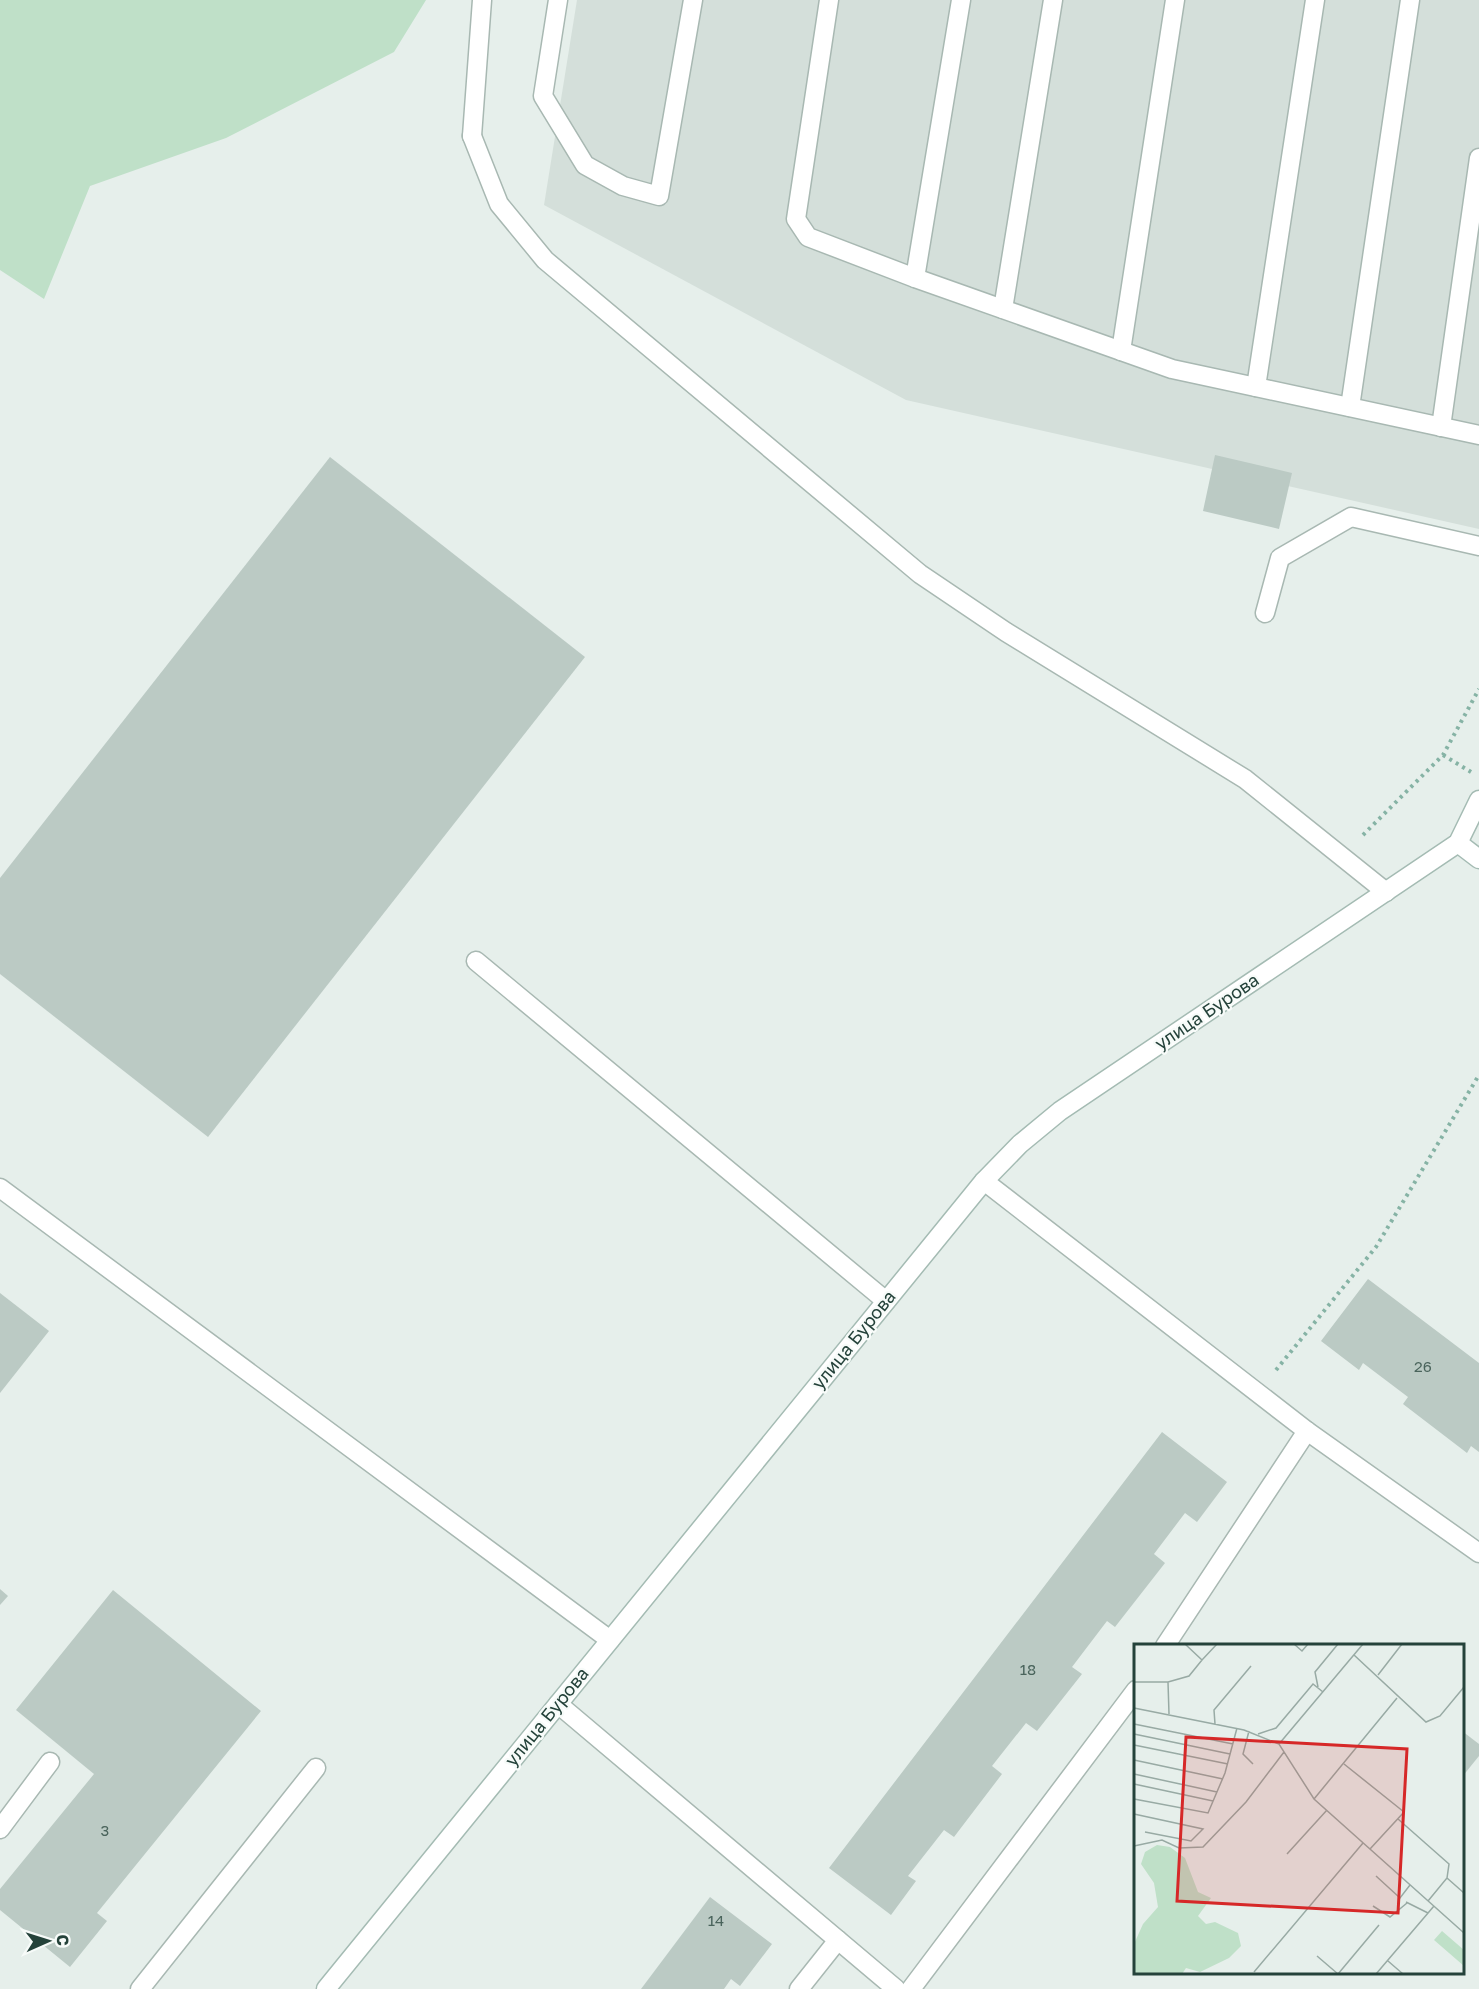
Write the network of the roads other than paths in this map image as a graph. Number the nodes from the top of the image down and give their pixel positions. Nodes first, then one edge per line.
1 (482, 0) edge
2 (558, 0) edge
3 (693, 0) edge
4 (829, 0) edge
5 (961, 0) edge
6 (1053, 0) edge
7 (1175, 0) edge
8 (1315, 0) edge
9 (1410, 0) edge
10 (1479, 158) edge
11 (915, 278) junction
12 (1003, 309) junction
13 (1121, 351) junction
14 (1256, 387) junction
15 (1350, 408) junction
16 (1441, 427) junction
17 (1479, 435) edge
18 (1479, 546) edge
19 (1264, 613) dead end
20 (1479, 800) edge
21 (1458, 843) junction
22 (1479, 859) edge
23 (1386, 892) junction
24 (476, 961) dead end
25 (984, 1182) junction
26 (0, 1188) edge
27 (886, 1301) junction
28 (1307, 1431) junction
29 (1479, 1553) edge
30 (610, 1640) junction
31 (1166, 1644) edge
32 (1134, 1693) edge
33 (558, 1704) junction
34 (50, 1762) dead end
35 (316, 1768) dead end
36 (0, 1829) edge
37 (838, 1940) junction
38 (140, 1989) edge
39 (326, 1989) edge
40 (800, 1989) edge
41 (896, 1989) edge
42 (911, 1989) edge

1 - 23 main road
2 - 3 main road
4 - 11 main road
5 - 11 main road
6 - 12 main road
7 - 13 main road
8 - 14 main road
9 - 15 main road
10 - 16 main road
11 - 12 main road
12 - 13 main road
13 - 14 main road
14 - 15 main road
15 - 16 main road
16 - 17 main road
18 - 19 main road
20 - 21 main road, улица Бурова
21 - 22 main road
21 - 23 main road, улица Бурова
23 - 25 main road, улица Бурова
24 - 27 main road
25 - 27 main road, улица Бурова
25 - 28 main road
26 - 30 main road
27 - 30 main road, улица Бурова
28 - 29 main road
28 - 31 main road
30 - 33 main road, улица Бурова
32 - 42 main road
33 - 37 main road
33 - 39 main road, улица Бурова
34 - 36 main road
35 - 38 main road
37 - 40 main road
37 - 41 main road

